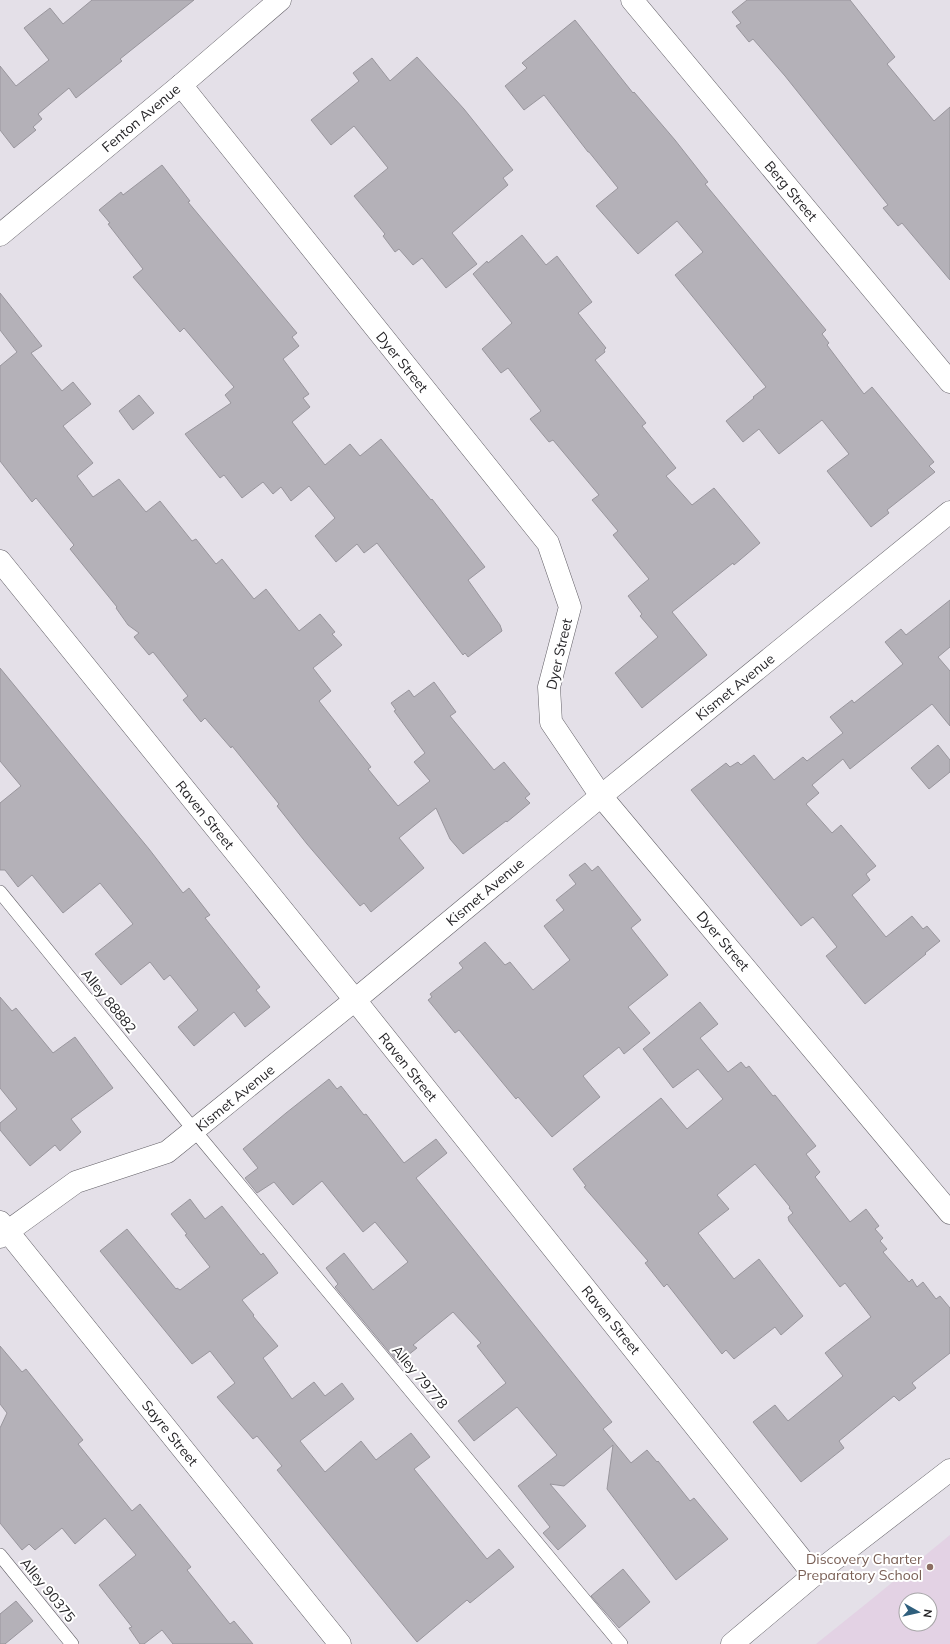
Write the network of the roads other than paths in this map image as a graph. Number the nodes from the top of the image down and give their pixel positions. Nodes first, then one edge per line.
1 (280, 0) edge
2 (632, 0) edge
3 (181, 85) junction
4 (0, 236) edge
5 (950, 382) edge
6 (950, 512) edge
7 (0, 561) edge
8 (601, 796) junction
9 (0, 892) edge
10 (355, 1000) junction
11 (194, 1130) junction
12 (950, 1213) edge
13 (2, 1230) edge
14 (950, 1470) edge
15 (0, 1555) edge
16 (814, 1575) junction
17 (72, 1644) edge
18 (340, 1644) edge
19 (621, 1644) edge
20 (732, 1644) edge

1 - 3 street, Fenton Avenue
2 - 5 street, Berg Street
3 - 4 street, Fenton Avenue
3 - 8 street, Dyer Street
6 - 8 street, Kismet Avenue
7 - 10 street, Raven Street
8 - 10 street, Kismet Avenue
8 - 12 street, Dyer Street
9 - 11 lane, Alley 88882
10 - 11 street, Kismet Avenue
10 - 16 street, Raven Street
11 - 13 street, Kismet Avenue
11 - 19 lane, Alley 79778
13 - 18 street, Sayre Street
14 - 16 street
15 - 17 lane, Alley 90375
16 - 20 street

